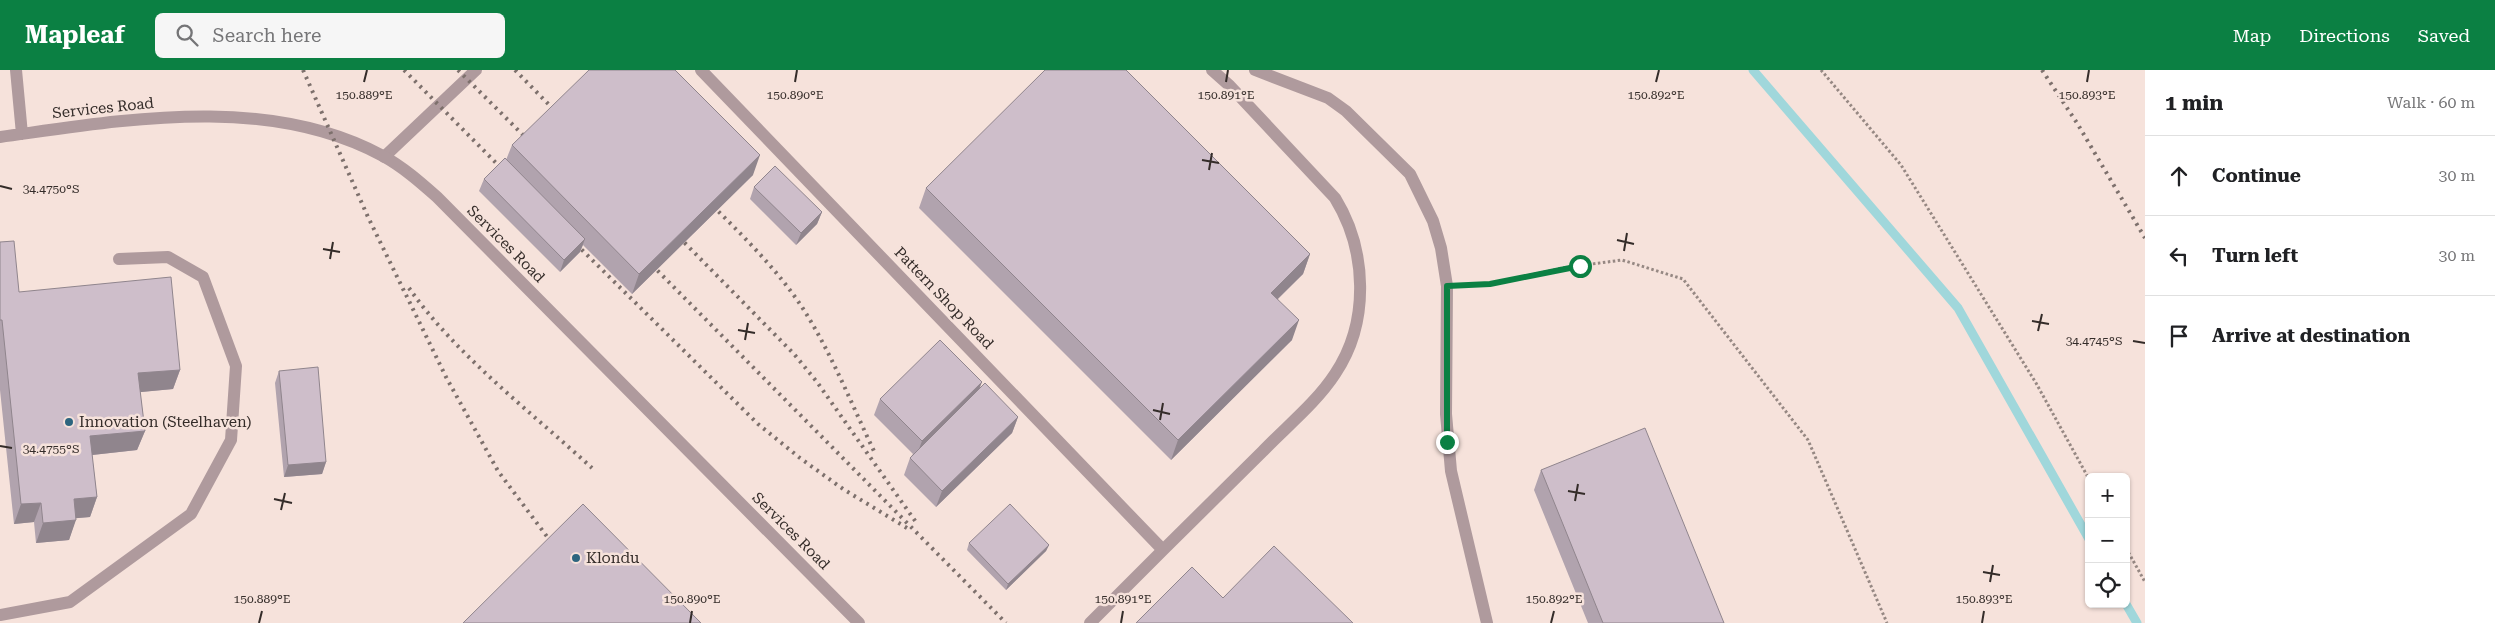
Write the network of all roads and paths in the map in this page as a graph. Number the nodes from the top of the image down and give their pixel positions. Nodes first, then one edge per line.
1 (16, 70) edge
2 (476, 70) edge
3 (701, 70) edge
4 (1212, 70) edge
5 (1256, 70) edge
6 (1821, 70) edge
7 (22, 134) junction
8 (0, 137) edge
9 (384, 157) junction
10 (119, 259) dead end
11 (1447, 286) junction
12 (2086, 473) edge
13 (1163, 550) junction
14 (2130, 555) edge
15 (2145, 582) edge
16 (0, 615) edge
17 (859, 623) edge
18 (1090, 623) edge
19 (1487, 623) edge
20 (1887, 623) edge

1 - 7 street
2 - 9 street
3 - 13 street, Pattern Shop Road
4 - 13 street
5 - 11 street
6 - 12 path
7 - 8 street, Services Road
7 - 9 street, Services Road
9 - 17 street, Services Road
10 - 16 street
11 - 19 street
11 - 20 path
13 - 18 street
14 - 15 path

